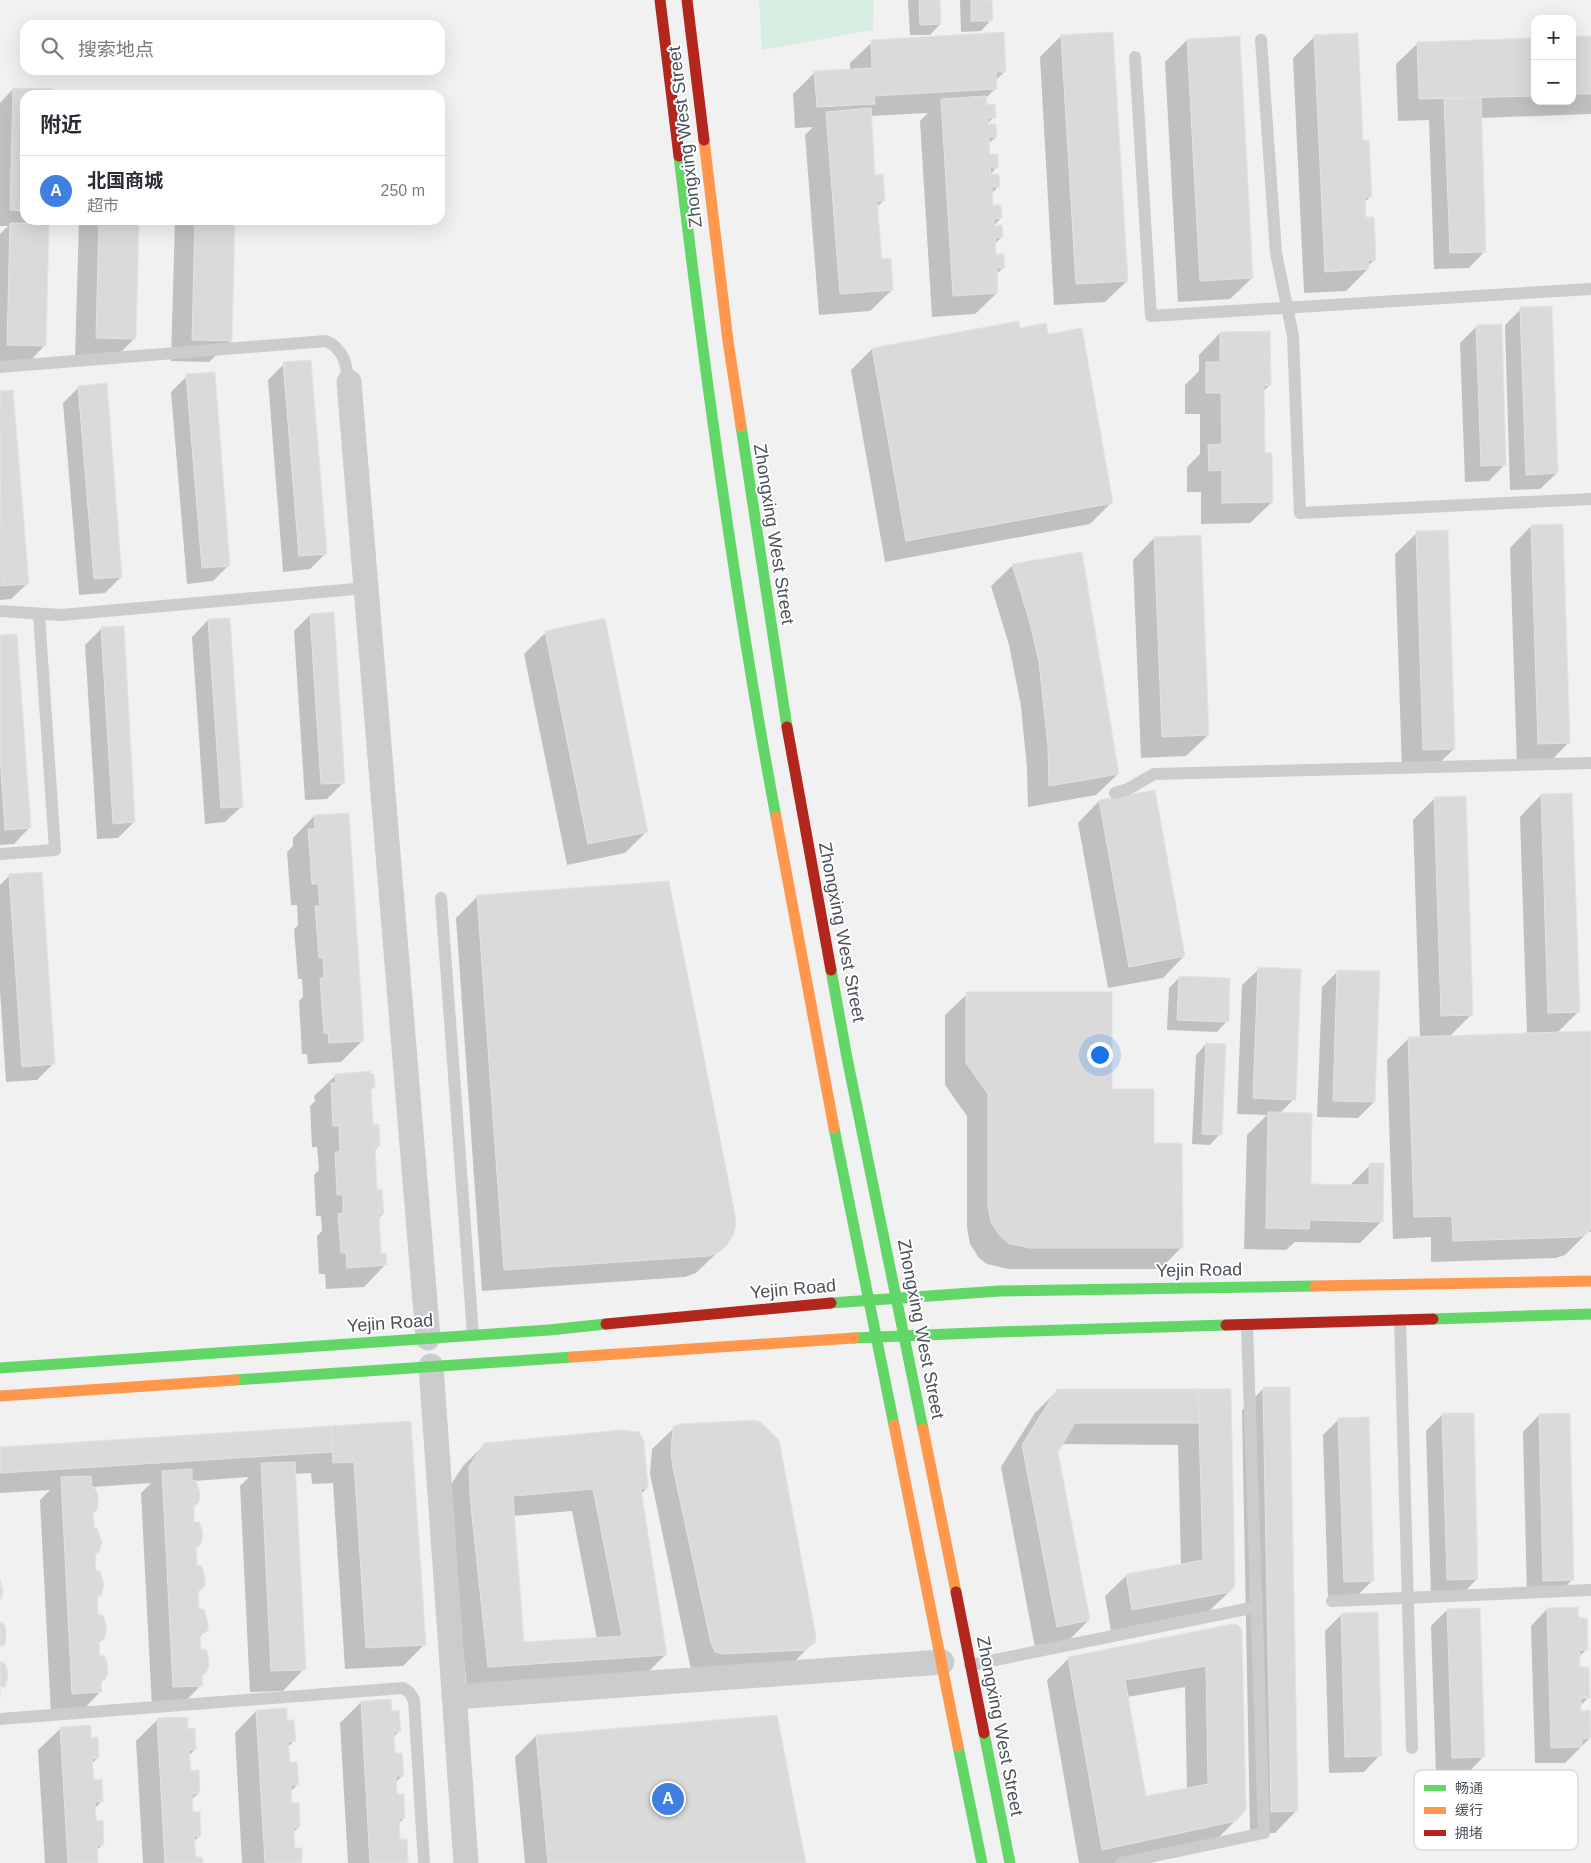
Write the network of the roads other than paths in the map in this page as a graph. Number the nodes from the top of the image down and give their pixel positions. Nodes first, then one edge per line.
1 (660, 0) edge
2 (687, 0) edge
3 (1261, 40) dead end
4 (1135, 57) dead end
5 (1591, 289) edge
6 (1288, 308) junction
7 (0, 366) edge
8 (349, 382) joint
9 (1591, 498) edge
10 (366, 588) junction
11 (0, 611) edge
12 (39, 615) junction
13 (1591, 762) edge
14 (1115, 792) dead end
15 (0, 854) edge
16 (441, 898) dead end
17 (1591, 1282) edge
18 (897, 1298) junction
19 (869, 1300) junction
20 (1591, 1314) edge
21 (1400, 1320) junction
22 (1247, 1325) junction
23 (473, 1335) junction
24 (904, 1336) junction
25 (877, 1337) junction
26 (428, 1338) junction
27 (431, 1366) junction
28 (0, 1368) edge
29 (0, 1396) edge
30 (1591, 1590) edge
31 (1408, 1598) junction
32 (1332, 1601) dead end
33 (1256, 1607) junction
34 (942, 1662) junction
35 (970, 1665) junction
36 (454, 1697) junction
37 (0, 1719) edge
38 (1412, 1748) dead end
39 (424, 1863) edge
40 (466, 1863) edge
41 (982, 1863) edge
42 (1010, 1863) edge
43 (1121, 1863) edge

1 - 19 main road, Zhongxing West Street
2 - 18 main road, Zhongxing West Street
3 - 6 lane
4 - 6 lane
5 - 6 lane
6 - 9 lane
7 - 8 lane
8 - 10 street
10 - 12 lane
10 - 26 street
11 - 12 lane
12 - 15 lane
13 - 14 lane
16 - 23 lane
17 - 18 main road, Yejin Road
18 - 19 main road, Yejin Road
18 - 24 main road, Zhongxing West Street
19 - 23 main road, Yejin Road
19 - 25 main road, Zhongxing West Street
20 - 21 main road
21 - 22 main road
21 - 31 lane
22 - 24 main road
22 - 33 lane
23 - 26 main road, Yejin Road
24 - 25 main road
24 - 35 main road, Zhongxing West Street
25 - 27 main road
25 - 34 main road, Zhongxing West Street
26 - 28 main road, Yejin Road
27 - 29 main road
27 - 36 street
30 - 31 lane
31 - 32 lane
31 - 38 lane
33 - 35 lane
33 - 43 lane
34 - 36 street
34 - 41 main road, Zhongxing West Street
35 - 42 main road, Zhongxing West Street
36 - 40 street
37 - 39 lane

